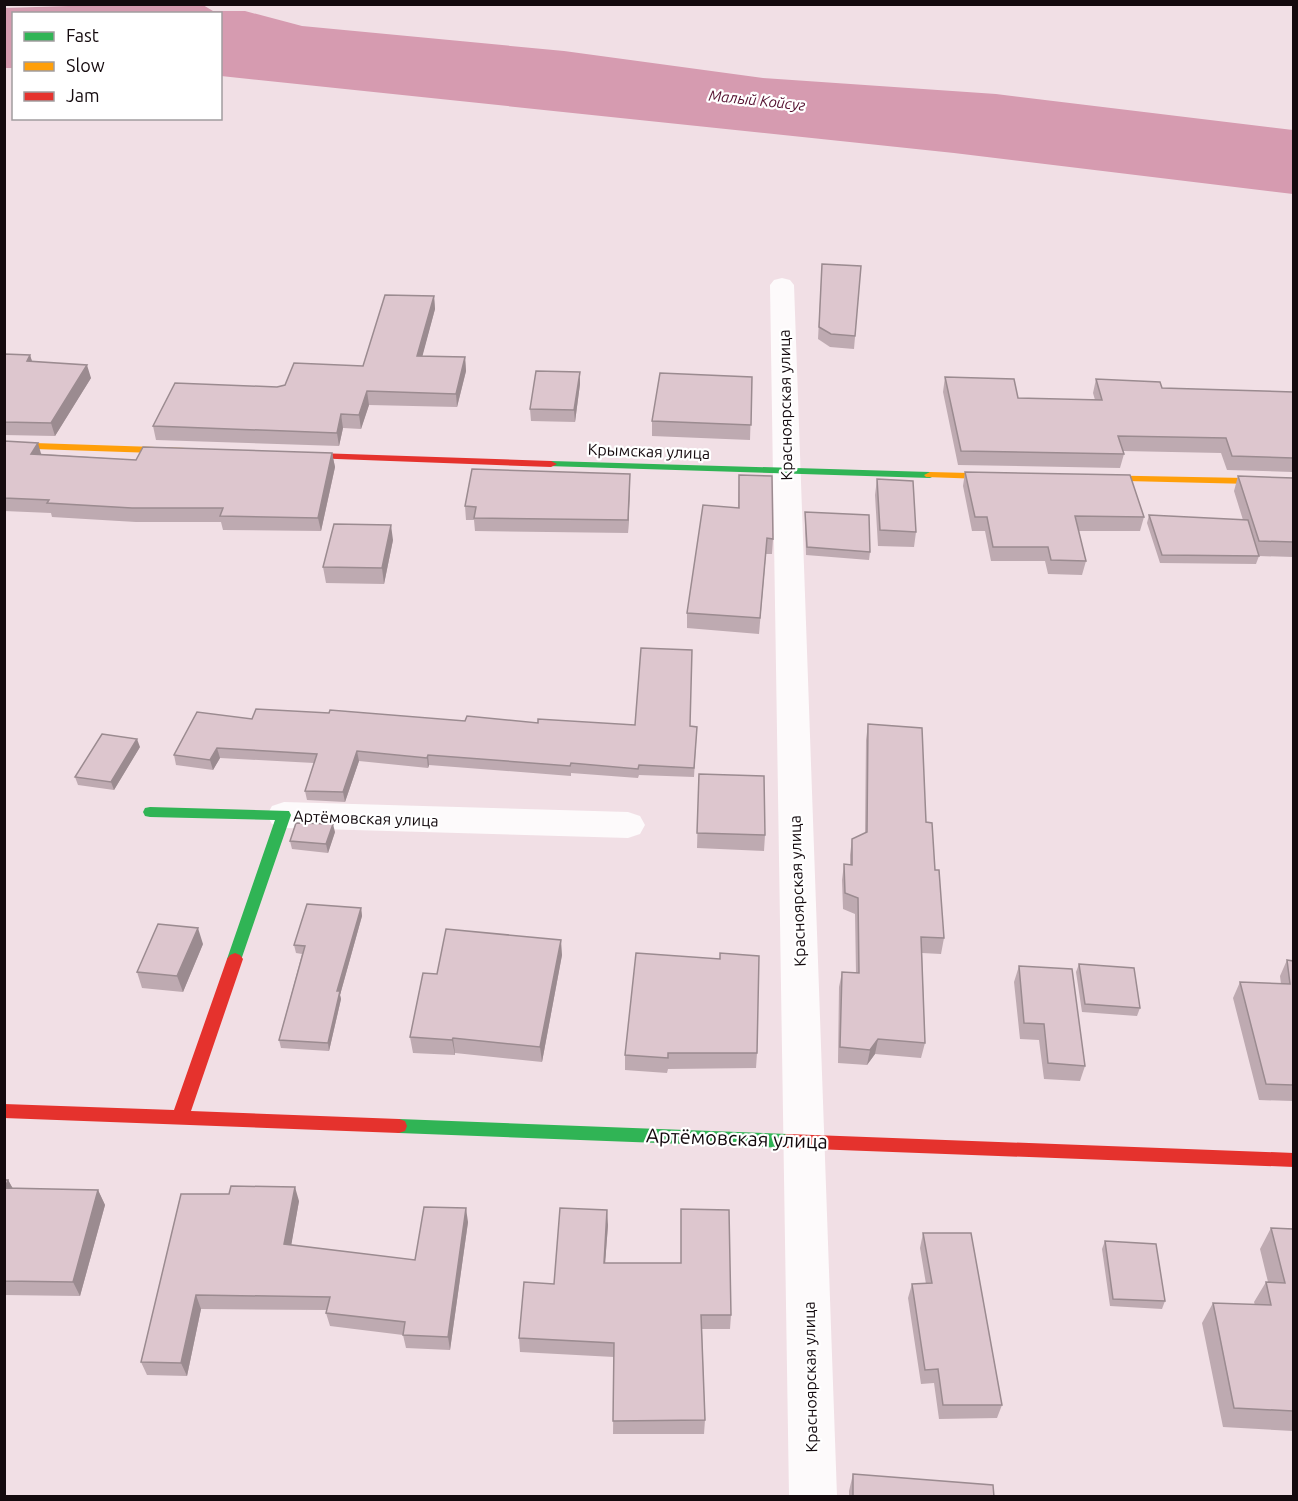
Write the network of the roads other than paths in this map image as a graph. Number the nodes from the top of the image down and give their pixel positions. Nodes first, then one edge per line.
1 (782, 285) dead end
2 (4, 445) edge
3 (194, 451) edge
4 (277, 454) edge
5 (786, 472) junction
6 (1022, 477) edge
7 (1069, 478) edge
8 (1293, 482) edge
9 (150, 812) dead end
10 (284, 815) junction
11 (628, 825) dead end
12 (4, 1111) edge
13 (180, 1118) junction
14 (804, 1140) junction
15 (1293, 1160) edge
16 (813, 1497) edge

1 - 5 street, Красноярская улица
2 - 3 street
4 - 5 street, Крымская улица
5 - 6 street, Крымская улица
5 - 14 street, Красноярская улица
7 - 8 street
9 - 10 street, Артёмовская улица
10 - 11 street, Артёмовская улица
10 - 13 street, Артёмовская улица
12 - 13 street, Артёмовская улица
13 - 14 street, Артёмовская улица
14 - 15 street, Артёмовская улица
14 - 16 street, Красноярская улица

